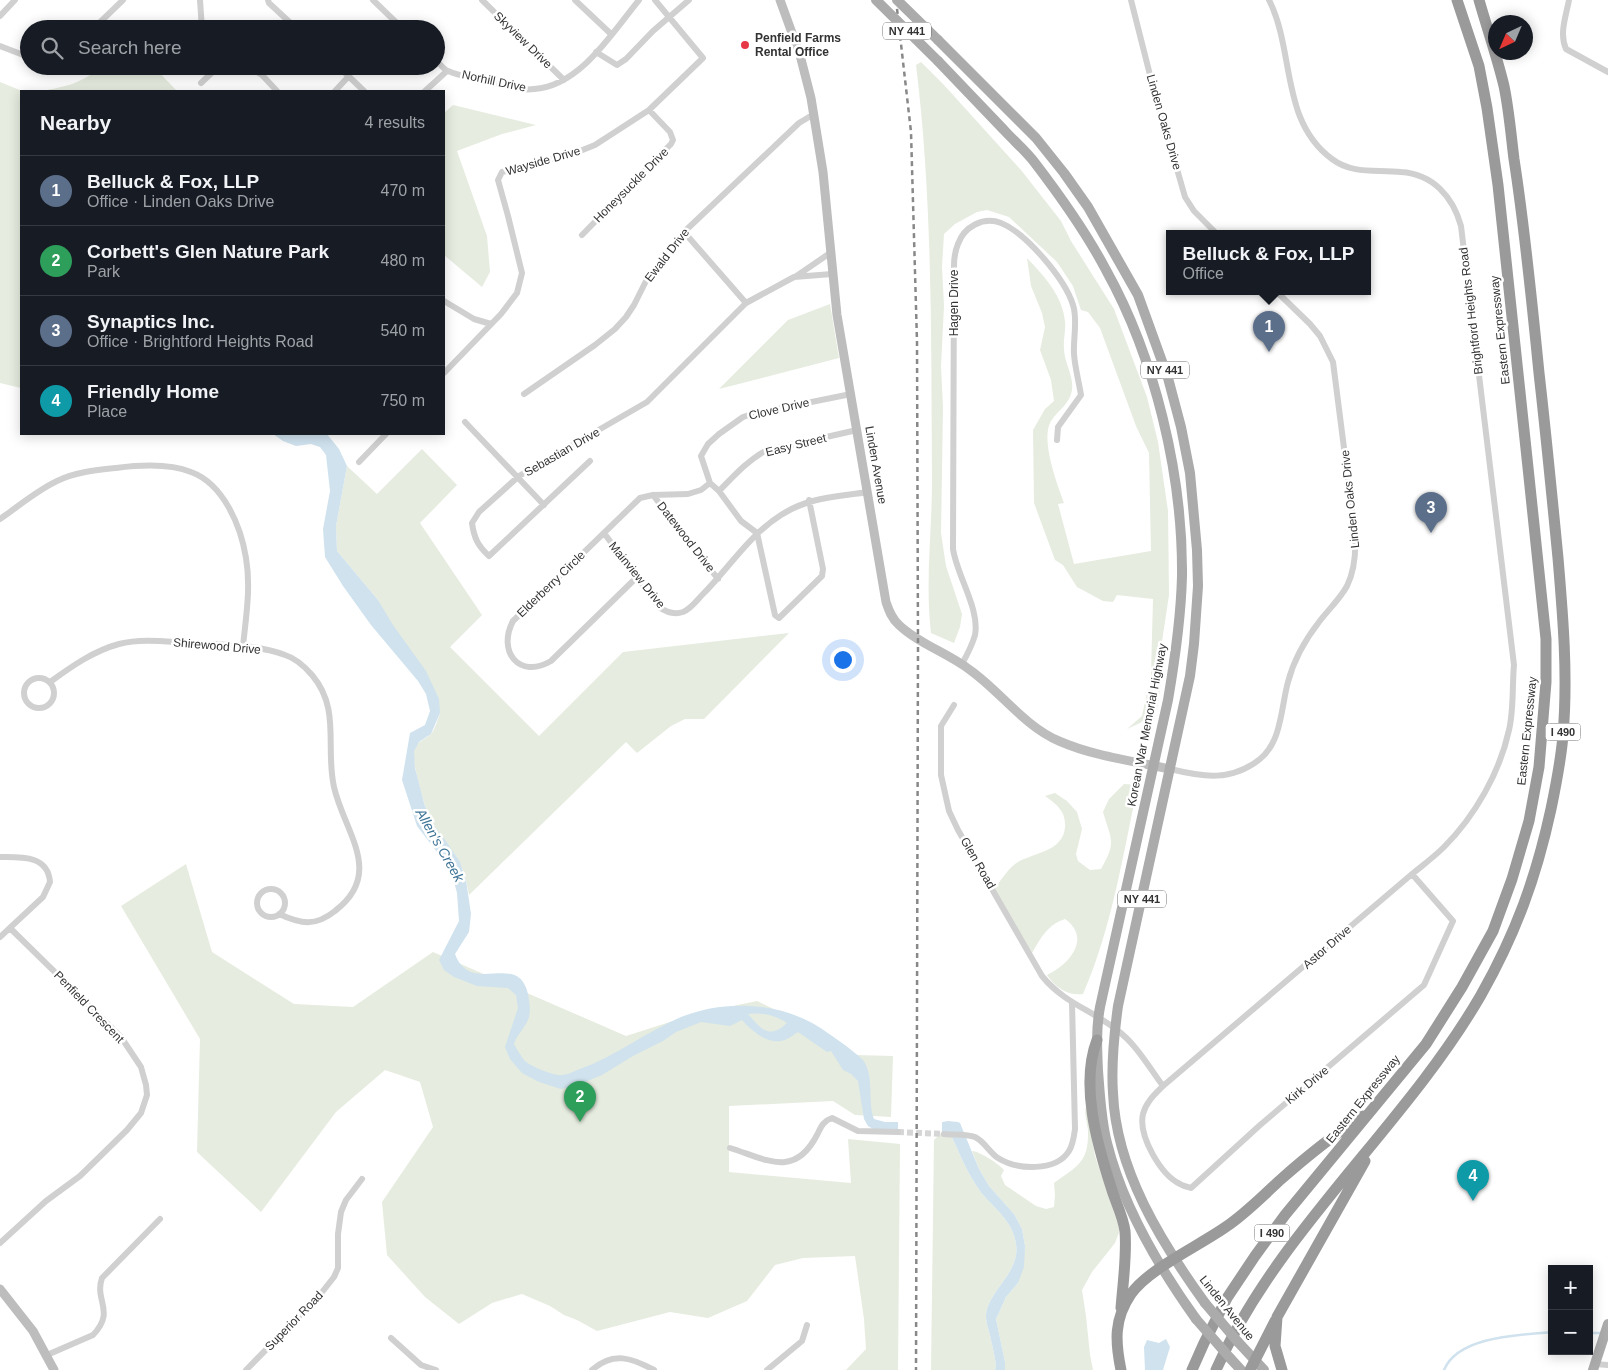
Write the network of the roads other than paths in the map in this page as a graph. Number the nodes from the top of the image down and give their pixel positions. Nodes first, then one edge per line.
1 (15, 0) edge
2 (123, 0) edge
3 (200, 0) edge
4 (268, 0) edge
5 (374, 0) edge
6 (482, 0) edge
7 (575, 0) edge
8 (639, 0) edge
9 (655, 0) edge
10 (689, 0) edge
11 (780, 0) edge
12 (876, 0) edge
13 (896, 0) edge
14 (1131, 0) edge
15 (1269, 0) edge
16 (1457, 0) edge
17 (1479, 0) edge
18 (1569, 0) edge
19 (0, 16) edge
20 (670, 17) junction
21 (102, 20) edge
22 (201, 20) edge
23 (288, 20) edge
24 (394, 20) edge
25 (611, 34) junction
26 (0, 46) edge
27 (596, 52) junction
28 (20, 54) edge
29 (447, 70) edge
30 (1608, 72) edge
31 (209, 75) edge
32 (262, 75) edge
33 (442, 75) edge
34 (349, 76) joint
35 (564, 80) junction
36 (201, 83) dead end
37 (276, 90) edge
38 (336, 90) edge
39 (363, 90) edge
40 (426, 90) edge
41 (649, 110) junction
42 (814, 116) junction
43 (1213, 230) edge
44 (684, 232) junction
45 (582, 235) dead end
46 (830, 253) junction
47 (832, 274) junction
48 (794, 277) junction
49 (1280, 295) edge
50 (445, 302) edge
51 (746, 303) junction
52 (491, 324) junction
53 (445, 372) edge
54 (524, 394) dead end
55 (850, 394) junction
56 (466, 422) dead end
57 (857, 430) junction
58 (385, 435) edge
59 (1058, 440) dead end
60 (590, 461) dead end
61 (359, 462) dead end
62 (519, 476) junction
63 (710, 483) junction
64 (718, 491) junction
65 (868, 492) junction
66 (653, 495) junction
67 (809, 500) junction
68 (544, 505) junction
69 (0, 519) edge
70 (757, 533) junction
71 (604, 534) junction
72 (637, 577) junction
73 (718, 579) junction
74 (243, 646) junction
75 (962, 664) junction
76 (50, 682) junction
77 (954, 705) dead end
78 (1510, 728) joint
79 (1153, 766) junction
80 (1170, 769) junction
81 (0, 857) edge
82 (1412, 874) junction
83 (279, 914) junction
84 (11, 929) junction
85 (0, 937) edge
86 (1072, 1004) junction
87 (1098, 1017) junction
88 (1116, 1029) junction
89 (1097, 1040) junction
90 (1164, 1086) junction
91 (1372, 1110) junction
92 (1382, 1131) junction
93 (898, 1132) tunnel mouth
94 (947, 1135) tunnel mouth
95 (730, 1148) dead end
96 (362, 1179) dead end
97 (160, 1219) dead end
98 (0, 1243) edge
99 (1174, 1260) junction
100 (1161, 1268) junction
101 (0, 1290) edge
102 (1121, 1314) junction
103 (1277, 1317) junction
104 (1608, 1324) edge
105 (807, 1325) dead end
106 (391, 1338) dead end
107 (47, 1355) junction
108 (1252, 1365) edge
109 (1608, 1365) edge
110 (1594, 1367) edge
111 (419, 1368) edge
112 (54, 1370) edge
113 (246, 1370) edge
114 (436, 1370) edge
115 (592, 1370) edge
116 (654, 1370) edge
117 (767, 1370) edge
118 (1121, 1370) edge
119 (1192, 1370) edge
120 (1216, 1370) edge
121 (1241, 1370) edge
122 (1264, 1370) edge
123 (1282, 1370) edge

1 - 19 street
2 - 21 street
3 - 22 street
4 - 23 street
5 - 24 street
6 - 35 street, Skyview Drive
7 - 25 street
8 - 25 street, Norhill Drive
9 - 20 street
10 - 20 street
11 - 42 street, Linden Avenue
12 - 79 main road, Korean War Memorial Highway / NY 441, bridge
13 - 80 main road, NY 441, bridge
14 - 43 street, Linden Oaks Drive
15 - 78 street, Brightford Heights Road
16 - 91 highway, Eastern Expressway / I 490
17 - 92 highway, I 490
18 - 30 street
20 - 27 street
20 - 41 street, Wayside Drive
25 - 27 street, Norhill Drive
26 - 28 street
27 - 35 street, Norhill Drive
29 - 35 street, Norhill Drive
31 - 36 street
32 - 37 street
33 - 40 street
34 - 38 street
34 - 39 street
41 - 45 street, Honeysuckle Drive
41 - 52 street, Wayside Drive
42 - 44 street, Ewald Drive
42 - 46 street, Linden Avenue
44 - 51 street
44 - 54 street, Ewald Drive
46 - 47 street, Linden Avenue
46 - 48 street, Sebastian Drive
47 - 48 street, Sebastian Drive
47 - 55 street, Linden Avenue
48 - 51 street, Sebastian Drive
49 - 80 street, Linden Oaks Drive
50 - 52 street
51 - 62 street, Sebastian Drive
52 - 53 street, Wayside Drive
55 - 57 street, Linden Avenue
55 - 63 street, Clove Drive
56 - 62 street
57 - 64 street, Easy Street
57 - 65 street, Linden Avenue
58 - 61 street
59 - 75 street, Hagen Drive
60 - 68 street, Sebastian Drive
62 - 68 street
62 - 68 street, Sebastian Drive
63 - 64 street, Clove Drive
63 - 66 street, Elderberry Circle
64 - 70 street, Clove Drive
65 - 67 street
65 - 75 street, Linden Avenue
66 - 71 street, Elderberry Circle
66 - 73 street, Datewood Drive
67 - 70 street
67 - 70 street
69 - 74 street
70 - 73 street, Mainview Drive
71 - 72 street, Mainview Drive
71 - 72 street, Elderberry Circle
72 - 73 street, Mainview Drive
74 - 76 street, Shirewood Drive
74 - 83 street, Shirewood Drive
75 - 79 street, Linden Avenue
76 - 76 street
77 - 86 street, Glen Road
78 - 82 street, Astor Drive
79 - 80 street, Linden Avenue
79 - 87 main road, Korean War Memorial Highway / NY 441
80 - 88 main road, NY 441
81 - 84 street
82 - 90 street, Astor Drive
82 - 90 street, Kirk Drive
83 - 83 street, Shirewood Drive
84 - 85 street
84 - 98 street, Penfield Crescent
86 - 87 street, Glen Road
86 - 94 street
87 - 88 street, Glen Road
87 - 89 main road, Korean War Memorial Highway / NY 441
88 - 90 street
88 - 99 main road, NY 441
89 - 100 main road, Korean War Memorial Highway / NY 441
89 - 102 highway
91 - 99 highway
91 - 119 highway, Eastern Expressway / I 490
92 - 103 highway
92 - 120 highway, I 490
93 - 95 street
96 - 113 street, Superior Road
97 - 107 street
99 - 100 highway
99 - 108 main road, Linden Avenue / NY 441, bridge
100 - 102 highway
100 - 121 main road, NY 441, bridge
101 - 107 street
102 - 118 highway
103 - 108 highway
103 - 123 highway
104 - 110 main road
105 - 117 street
106 - 111 street
107 - 112 street
108 - 122 main road, Linden Avenue / NY 441
109 - 110 street
111 - 114 street
115 - 116 street

